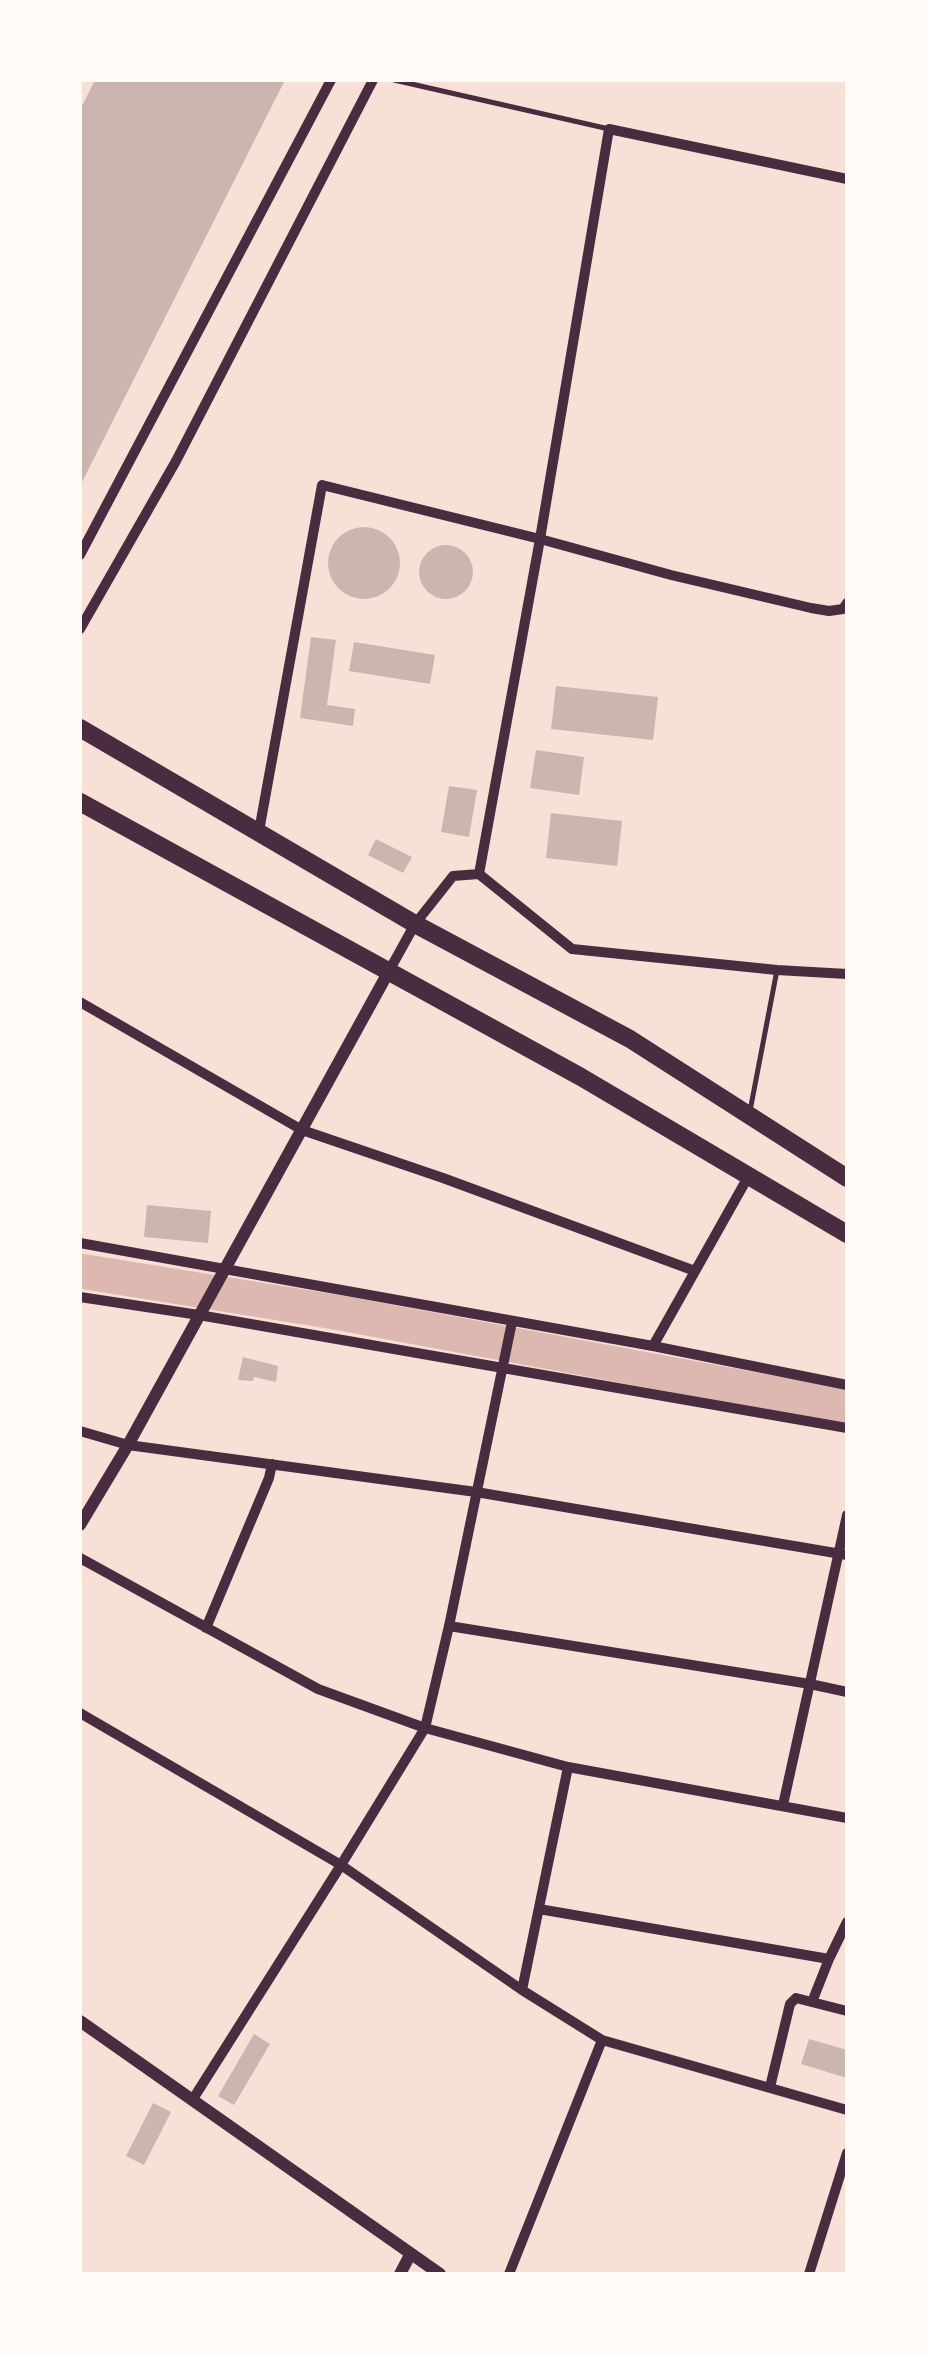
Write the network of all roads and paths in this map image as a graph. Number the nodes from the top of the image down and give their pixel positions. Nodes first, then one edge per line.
1 (332, 80) edge
2 (373, 80) edge
3 (394, 80) edge
4 (609, 129) junction
5 (847, 180) edge
6 (540, 539) junction
7 (80, 555) edge
8 (847, 603) edge
9 (80, 629) edge
10 (80, 728) edge
11 (80, 802) edge
12 (259, 831) junction
13 (479, 874) junction
14 (415, 924) junction
15 (776, 970) junction
16 (390, 971) junction
17 (847, 974) edge
18 (80, 1002) edge
19 (750, 1114) junction
20 (302, 1130) junction
21 (748, 1176) junction
22 (847, 1178) edge
23 (847, 1234) edge
24 (80, 1243) edge
25 (224, 1268) junction
26 (695, 1271) junction
27 (80, 1297) edge
28 (201, 1311) junction
29 (512, 1325) junction
30 (654, 1346) junction
31 (504, 1364) junction
32 (847, 1386) edge
33 (847, 1428) edge
34 (80, 1431) edge
35 (128, 1444) junction
36 (272, 1464) junction
37 (476, 1492) junction
38 (847, 1514) edge
39 (80, 1525) edge
40 (843, 1555) edge
41 (80, 1558) edge
42 (449, 1626) junction
43 (206, 1628) junction
44 (810, 1684) junction
45 (847, 1692) edge
46 (80, 1713) edge
47 (425, 1728) junction
48 (568, 1767) junction
49 (783, 1805) junction
50 (847, 1818) edge
51 (341, 1866) junction
52 (539, 1909) junction
53 (847, 1922) edge
54 (829, 1958) junction
55 (522, 1990) junction
56 (812, 2002) junction
57 (847, 2010) edge
58 (80, 2020) edge
59 (602, 2040) junction
60 (770, 2087) junction
61 (193, 2099) junction
62 (847, 2110) edge
63 (847, 2154) edge
64 (410, 2255) junction
65 (400, 2274) edge
66 (440, 2274) edge
67 (509, 2274) edge
68 (809, 2274) edge

1 - 7 street
2 - 9 street
3 - 4 lane
4 - 5 street
4 - 6 street
6 - 8 street
6 - 12 street
6 - 13 street
10 - 12 highway
11 - 16 highway
12 - 14 highway
13 - 14 street
13 - 15 street
14 - 16 street
14 - 19 highway
15 - 17 street
15 - 19 lane
16 - 20 street
16 - 21 highway
18 - 20 street
19 - 22 highway
20 - 25 street
20 - 26 street
21 - 23 highway
21 - 26 street
24 - 25 street
25 - 28 street
25 - 29 street
26 - 30 street
27 - 28 street
28 - 31 street
28 - 35 street
29 - 30 street
29 - 31 street
30 - 32 street
31 - 33 street
31 - 37 street
34 - 35 street
35 - 36 street
35 - 39 street
36 - 37 street
36 - 43 street
37 - 40 street
37 - 42 street
38 - 40 street
40 - 44 street
41 - 43 street
42 - 44 street
42 - 47 street
43 - 47 street
44 - 45 street
44 - 49 street
46 - 51 street
47 - 48 street
47 - 51 street
48 - 49 street
48 - 52 street
49 - 50 street
51 - 55 street
51 - 61 street
52 - 54 street
52 - 55 street
53 - 54 street
54 - 56 street
55 - 59 street
56 - 57 street
56 - 60 street
58 - 61 street
59 - 60 street
59 - 67 street
60 - 62 street
61 - 64 street
63 - 68 street
64 - 65 street
64 - 66 street

